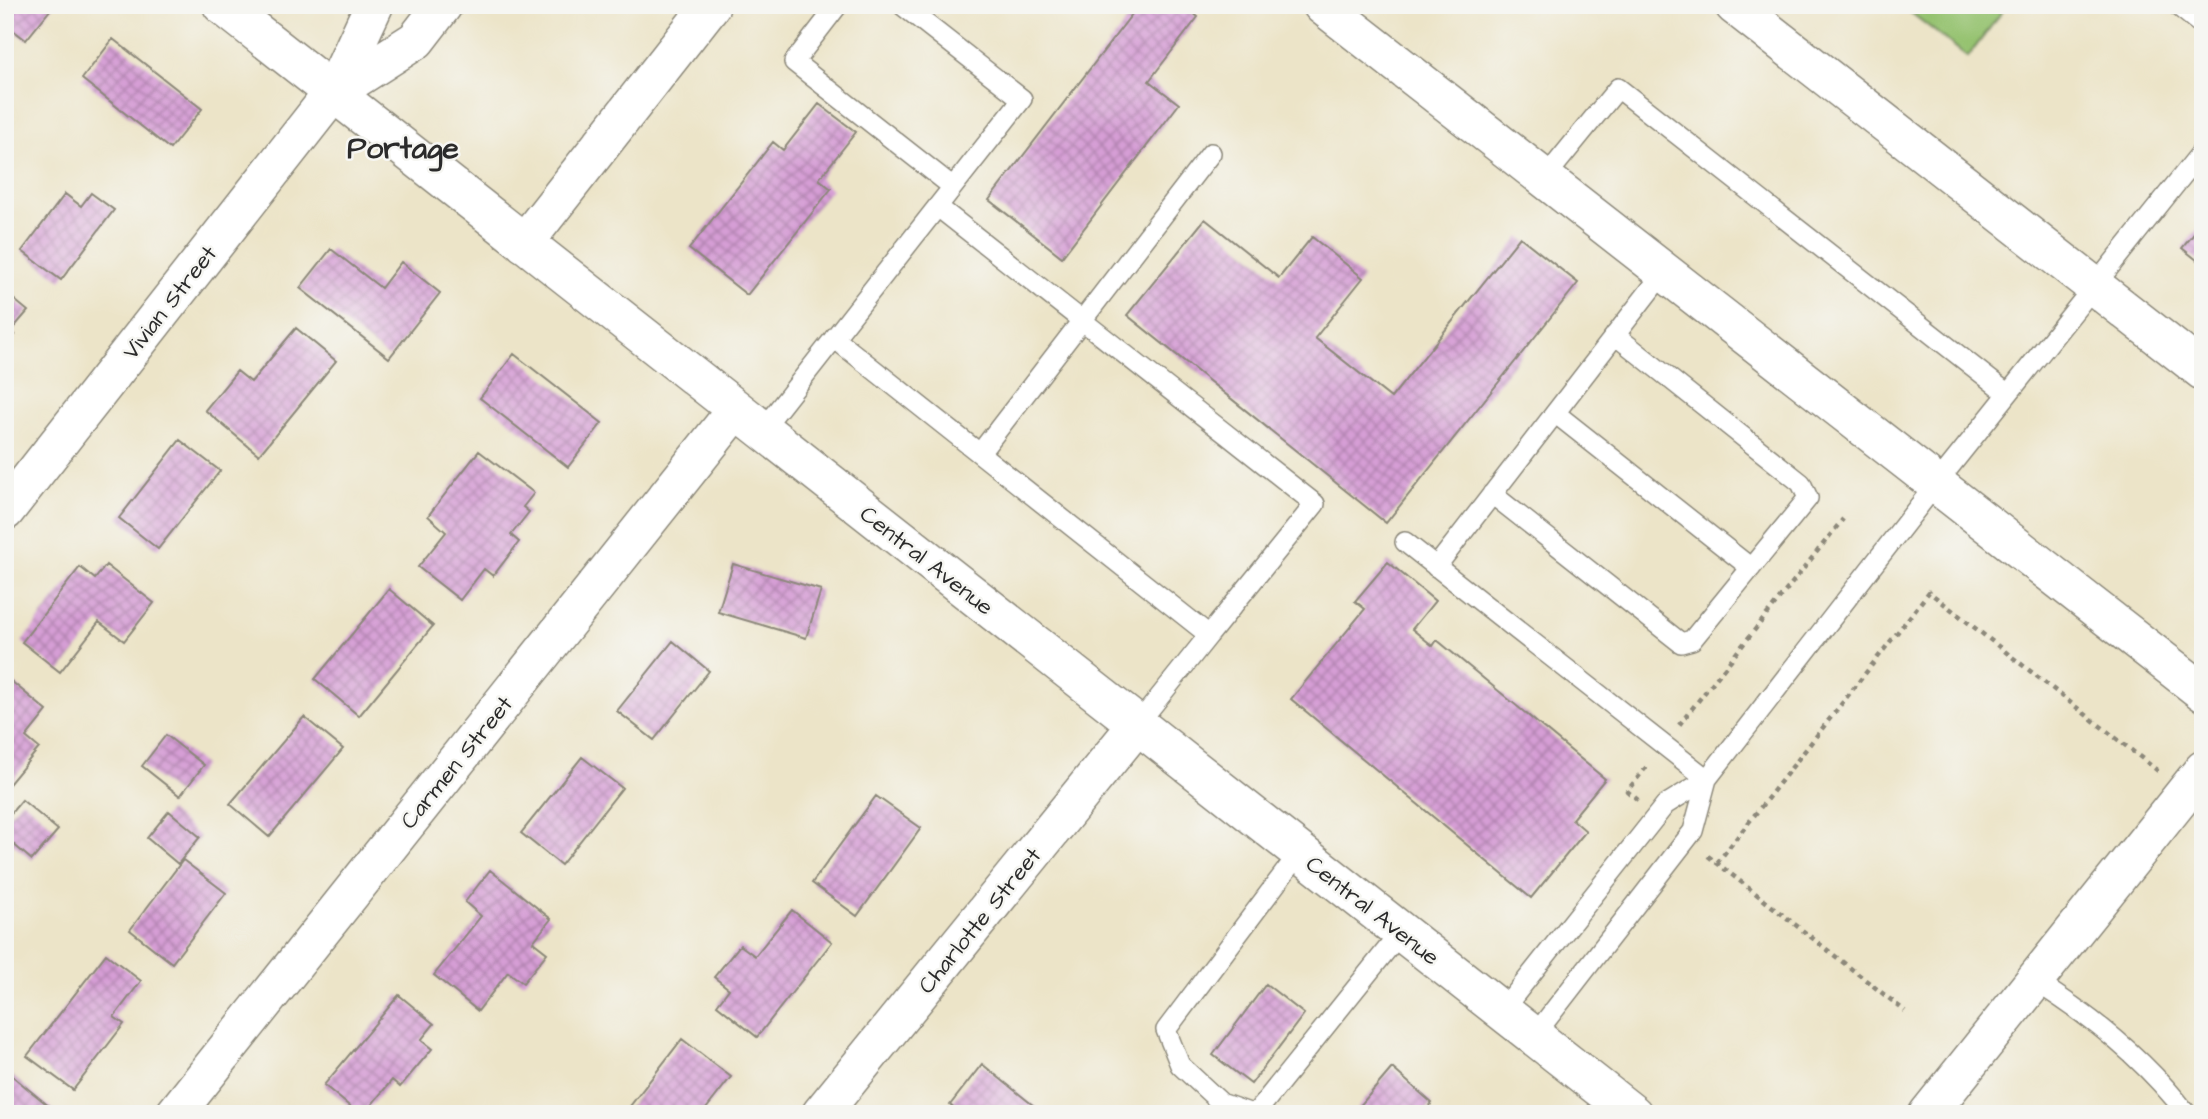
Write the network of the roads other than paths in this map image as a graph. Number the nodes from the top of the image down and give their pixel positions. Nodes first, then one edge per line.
1 (222, 5) edge
2 (374, 5) edge
3 (443, 5) edge
4 (711, 5) edge
5 (838, 5) edge
6 (902, 5) edge
7 (1322, 5) edge
8 (1734, 5) edge
9 (2177, 5) edge
10 (2203, 26) edge
11 (333, 93) junction
12 (2203, 150) edge
13 (1211, 153) dead end
14 (1544, 179) junction
15 (953, 187) junction
16 (938, 207) junction
17 (524, 243) junction
18 (1664, 272) junction
19 (2094, 286) junction
20 (1082, 321) junction
21 (1615, 335) junction
22 (834, 338) junction
23 (2203, 371) edge
24 (2008, 394) junction
25 (1555, 413) junction
26 (749, 420) junction
27 (980, 453) junction
28 (1936, 484) junction
29 (1492, 494) junction
30 (5, 510) edge
31 (1405, 542) dead end
32 (1436, 567) junction
33 (1751, 568) junction
34 (1209, 635) junction
35 (2203, 692) edge
36 (1138, 725) junction
37 (1707, 779) junction
38 (2194, 781) edge
39 (1300, 852) junction
40 (1401, 932) junction
41 (2033, 980) junction
42 (1502, 1011) junction
43 (1534, 1036) junction
44 (175, 1114) edge
45 (821, 1114) edge
46 (1254, 1114) edge
47 (1633, 1114) edge
48 (1928, 1114) edge
49 (2187, 1114) edge

1 - 11 street, Central Avenue
2 - 11 street
3 - 11 street
4 - 17 street
5 - 15 lane
6 - 15 lane
7 - 14 street
8 - 19 street
9 - 10 lane
11 - 17 street, Central Avenue
11 - 30 street, Vivian Street
12 - 19 lane
13 - 20 lane
14 - 18 street
14 - 24 lane
15 - 16 lane
16 - 20 lane
16 - 22 lane
17 - 26 street, Central Avenue
18 - 21 lane
18 - 28 street
19 - 23 street
19 - 24 lane
20 - 27 lane
20 - 34 lane
21 - 25 lane
21 - 33 lane
22 - 26 lane
22 - 27 lane
24 - 28 lane
25 - 29 lane
25 - 33 lane
26 - 36 street, Central Avenue
26 - 44 street, Carmen Street
27 - 34 lane
28 - 35 street
28 - 37 lane
29 - 32 lane
29 - 33 lane
31 - 32 lane
32 - 37 lane
34 - 36 lane
36 - 39 street, Central Avenue
36 - 45 street, Charlotte Street
37 - 42 lane
37 - 43 lane
38 - 41 street
39 - 40 street, Central Avenue
39 - 46 lane
40 - 42 street, Central Avenue
40 - 46 lane
41 - 48 street
41 - 49 lane
42 - 43 street, Central Avenue
43 - 47 street, Central Avenue

